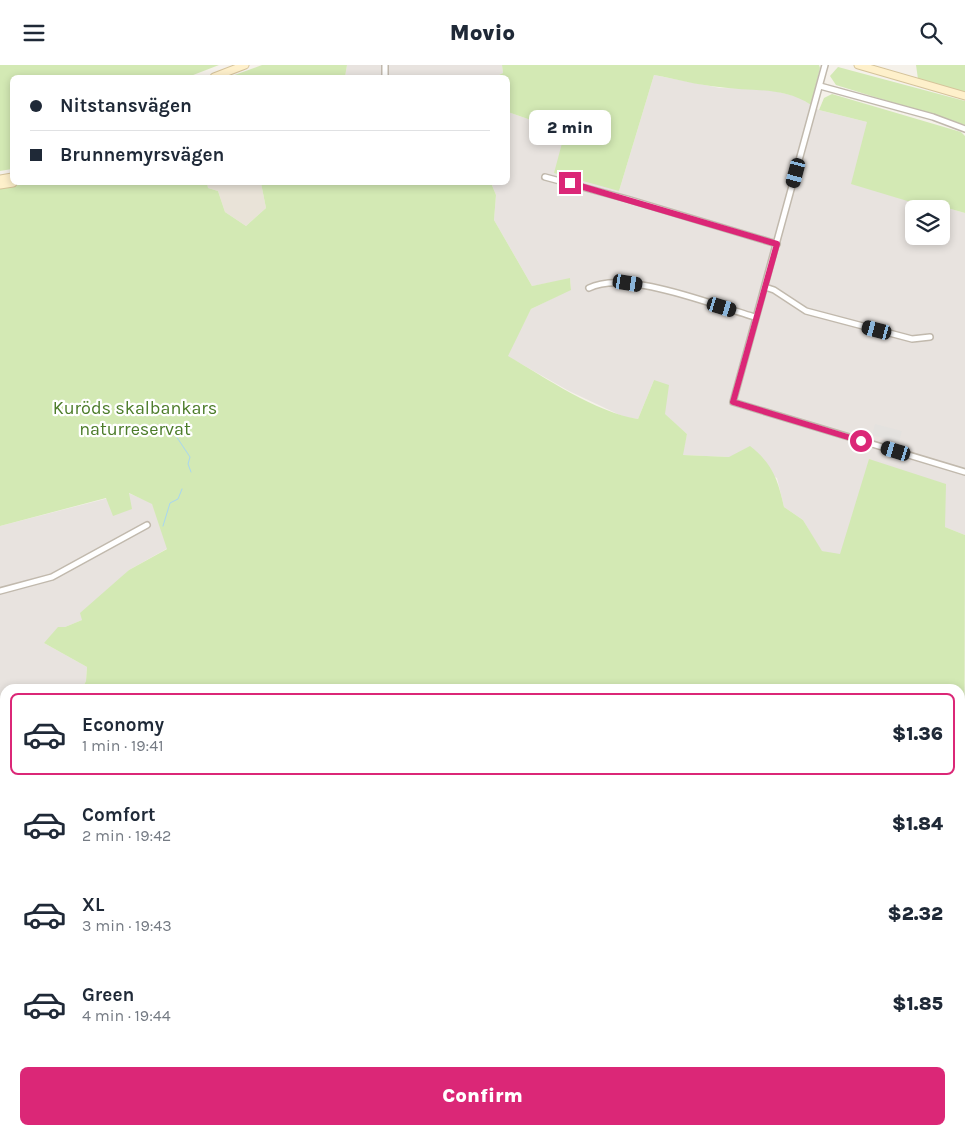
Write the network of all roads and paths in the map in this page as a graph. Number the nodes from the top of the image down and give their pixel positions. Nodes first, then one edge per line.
1 (245, 65) edge
2 (826, 65) edge
3 (858, 65) edge
4 (219, 75) edge
5 (820, 85) junction
6 (965, 96) edge
7 (965, 129) edge
8 (545, 177) dead end
9 (777, 244) junction
10 (765, 287) junction
11 (589, 288) dead end
12 (755, 317) junction
13 (930, 337) dead end
14 (965, 472) edge
15 (146, 525) dead end
16 (0, 591) edge

1 - 4 main road
2 - 5 street
3 - 6 main road
5 - 7 street
5 - 9 street
8 - 9 street
9 - 10 street
10 - 12 street
10 - 13 street
11 - 12 street
12 - 14 street
15 - 16 street

